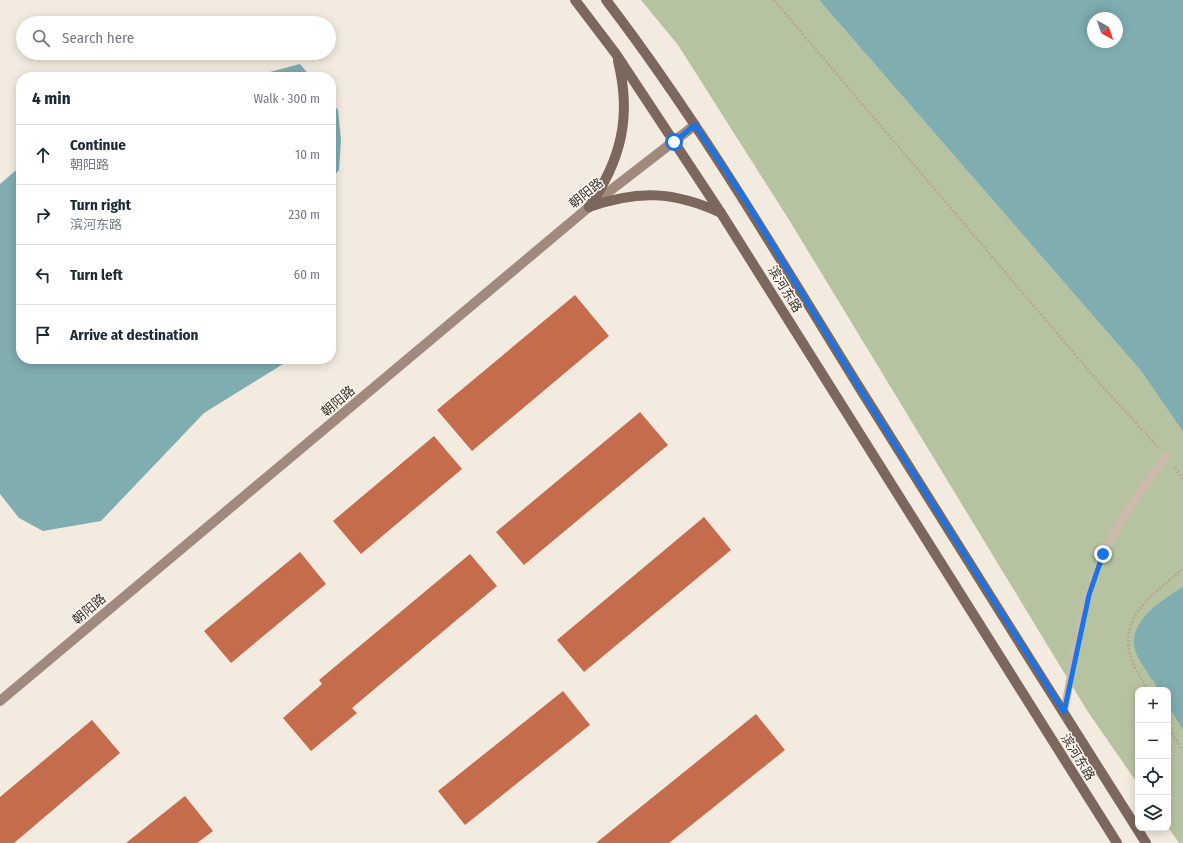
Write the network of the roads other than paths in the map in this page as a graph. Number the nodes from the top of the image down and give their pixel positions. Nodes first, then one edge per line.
1 (574, 0) edge
2 (606, 0) edge
3 (616, 54) junction
4 (695, 125) junction
5 (674, 142) junction
6 (590, 207) junction
7 (721, 213) junction
8 (1166, 456) road end
9 (0, 701) edge
10 (1064, 712) junction
11 (1116, 843) edge
12 (1146, 843) edge

1 - 3 main road, 滨河东路
2 - 4 main road, 滨河东路
3 - 5 main road, 滨河东路
3 - 6 main road
4 - 5 street, 朝阳路
4 - 10 main road, 滨河东路
5 - 6 street, 朝阳路
5 - 7 main road, 滨河东路
6 - 7 main road
6 - 9 street, 朝阳路
7 - 11 main road, 滨河东路
8 - 10 lane
10 - 12 main road, 滨河东路

